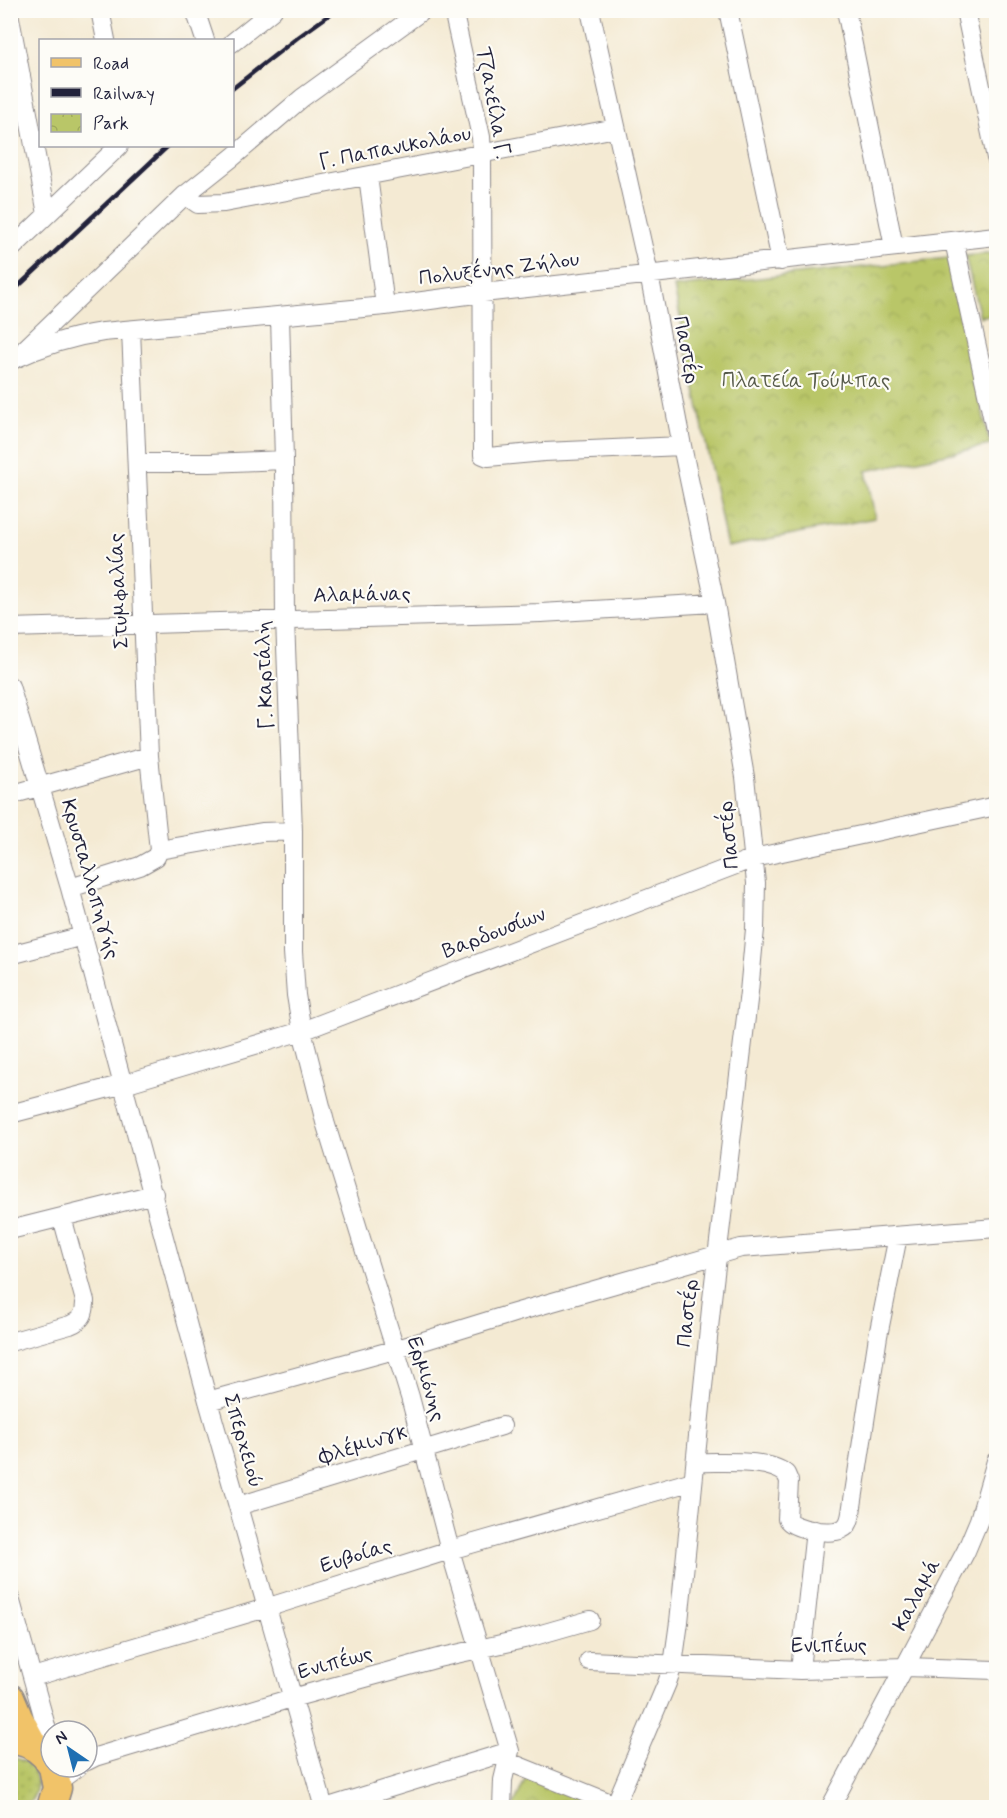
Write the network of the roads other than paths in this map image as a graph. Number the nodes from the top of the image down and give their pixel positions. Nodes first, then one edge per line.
1 (100, 10) edge
2 (195, 10) edge
3 (273, 10) edge
4 (423, 10) edge
5 (453, 10) edge
6 (590, 10) edge
7 (728, 10) edge
8 (846, 10) edge
9 (965, 10) edge
10 (10, 18) edge
11 (106, 39) edge
12 (206, 39) edge
13 (234, 41) edge
14 (616, 128) junction
15 (118, 147) edge
16 (482, 154) junction
17 (996, 158) edge
18 (368, 176) junction
19 (185, 195) junction
20 (47, 214) junction
21 (996, 236) edge
22 (954, 241) junction
23 (894, 248) junction
24 (10, 250) edge
25 (781, 261) junction
26 (649, 274) junction
27 (483, 293) junction
28 (386, 306) junction
29 (280, 317) junction
30 (131, 330) junction
31 (13, 360) edge
32 (996, 434) edge
33 (682, 446) junction
34 (284, 459) junction
35 (137, 462) junction
36 (715, 603) junction
37 (285, 620) junction
38 (143, 624) junction
39 (10, 628) edge
40 (10, 686) edge
41 (149, 756) junction
42 (40, 786) junction
43 (10, 795) edge
44 (996, 806) edge
45 (293, 831) junction
46 (159, 850) junction
47 (754, 858) junction
48 (70, 888) junction
49 (83, 936) junction
50 (10, 955) edge
51 (302, 1031) junction
52 (124, 1084) junction
53 (10, 1114) edge
54 (154, 1194) junction
55 (62, 1217) junction
56 (996, 1228) edge
57 (10, 1230) edge
58 (898, 1236) junction
59 (717, 1255) junction
60 (10, 1342) edge
61 (394, 1350) junction
62 (208, 1401) junction
63 (502, 1426) dead end
64 (423, 1450) junction
65 (996, 1461) edge
66 (696, 1462) junction
67 (693, 1481) junction
68 (238, 1506) junction
69 (815, 1530) junction
70 (450, 1550) junction
71 (10, 1598) edge
72 (266, 1608) junction
73 (590, 1620) dead end
74 (480, 1649) junction
75 (589, 1661) dead end
76 (673, 1665) junction
77 (906, 1667) junction
78 (800, 1670) junction
79 (996, 1670) edge
80 (33, 1677) junction
81 (10, 1698) edge
82 (292, 1698) junction
83 (44, 1719) edge
84 (39, 1751) edge
85 (509, 1751) junction
86 (99, 1755) edge
87 (618, 1806) edge
88 (325, 1808) edge
89 (502, 1808) edge
90 (830, 1808) edge

1 - 11 street
2 - 12 street
3 - 13 street
4 - 19 street
5 - 16 street, Τζαχείλα Γ.
6 - 14 street, Παστέρ
7 - 25 street
8 - 23 street
9 - 17 street
10 - 20 street
14 - 16 street, Γ. Παπανικολάου
14 - 26 street, Παστέρ
15 - 20 street
16 - 18 street, Γ. Παπανικολάου
16 - 27 street, Τζαχείλα Γ.
18 - 19 street, Γ. Παπανικολάου
18 - 28 street
19 - 31 street
20 - 24 street
21 - 22 street, Πολυξένης Ζήλου
22 - 23 street, Πολυξένης Ζήλου
22 - 32 street
23 - 25 street, Πολυξένης Ζήλου
25 - 26 street, Πολυξένης Ζήλου
26 - 27 street, Πολυξένης Ζήλου
26 - 33 street, Παστέρ
27 - 28 street, Πολυξένης Ζήλου
27 - 33 street, Τζαχείλα Γ.
28 - 29 street, Πολυξένης Ζήλου
29 - 30 street, Πολυξένης Ζήλου
29 - 34 street, Γ. Καρτάλη
30 - 31 street, Πολυξένης Ζήλου
30 - 35 street, Στυμφαλίας
33 - 36 street, Παστέρ
34 - 35 street
34 - 37 street, Γ. Καρτάλη
35 - 38 street, Στυμφαλίας
36 - 37 street, Αλαμάνας
36 - 47 street, Παστέρ
37 - 38 street, Αλαμάνας
37 - 45 street, Γ. Καρτάλη
38 - 39 street, Αλαμάνας
38 - 41 street, Στυμφαλίας
40 - 42 street, Κρυσταλλοπηγής
41 - 42 street
41 - 46 street, Στυμφαλίας
42 - 43 street
42 - 48 street, Κρυσταλλοπηγής
44 - 47 street, Βαρδουσίων
45 - 46 street
45 - 51 street, Γ. Καρτάλη
46 - 48 street
47 - 51 street, Βαρδουσίων
47 - 59 street, Παστέρ
48 - 49 street, Κρυσταλλοπηγής
49 - 50 street
49 - 52 street, Κρυσταλλοπηγής
51 - 52 street, Βαρδουσίων
51 - 61 street, Ερμιόνης
52 - 53 street, Βαρδουσίων
52 - 54 street, Σπερχειού
54 - 55 street
54 - 62 street, Σπερχειού
55 - 57 street
55 - 60 street
56 - 58 street
58 - 59 street
58 - 69 street
59 - 61 street
59 - 66 street, Παστέρ
61 - 62 street
61 - 64 street, Ερμιόνης
62 - 68 street, Σπερχειού
63 - 64 street, Φλέμινγκ
64 - 68 street, Φλέμινγκ
64 - 70 street, Ερμιόνης
65 - 77 street, Καλαμά
66 - 67 street, Παστέρ
66 - 69 street
67 - 70 street, Ευβοίας
67 - 76 street, Παστέρ
68 - 72 street, Σπερχειού
69 - 78 street
70 - 72 street, Ευβοίας
70 - 74 street, Ερμιόνης
71 - 80 street
72 - 80 street, Ευβοίας
72 - 82 street, Σπερχειού
73 - 74 street, Ενιπέως
74 - 82 street, Ενιπέως
74 - 85 street, Ερμιόνης
75 - 76 street, Ενιπέως
76 - 78 street, Ενιπέως
76 - 87 street, Παστέρ
77 - 78 street, Ενιπέως
77 - 79 street, Ενιπέως
77 - 90 street, Καλαμά
80 - 83 street
81 - 84 main road
82 - 86 street, Ενιπέως
82 - 88 street, Σπερχειού
85 - 87 street
85 - 88 street
85 - 89 street

